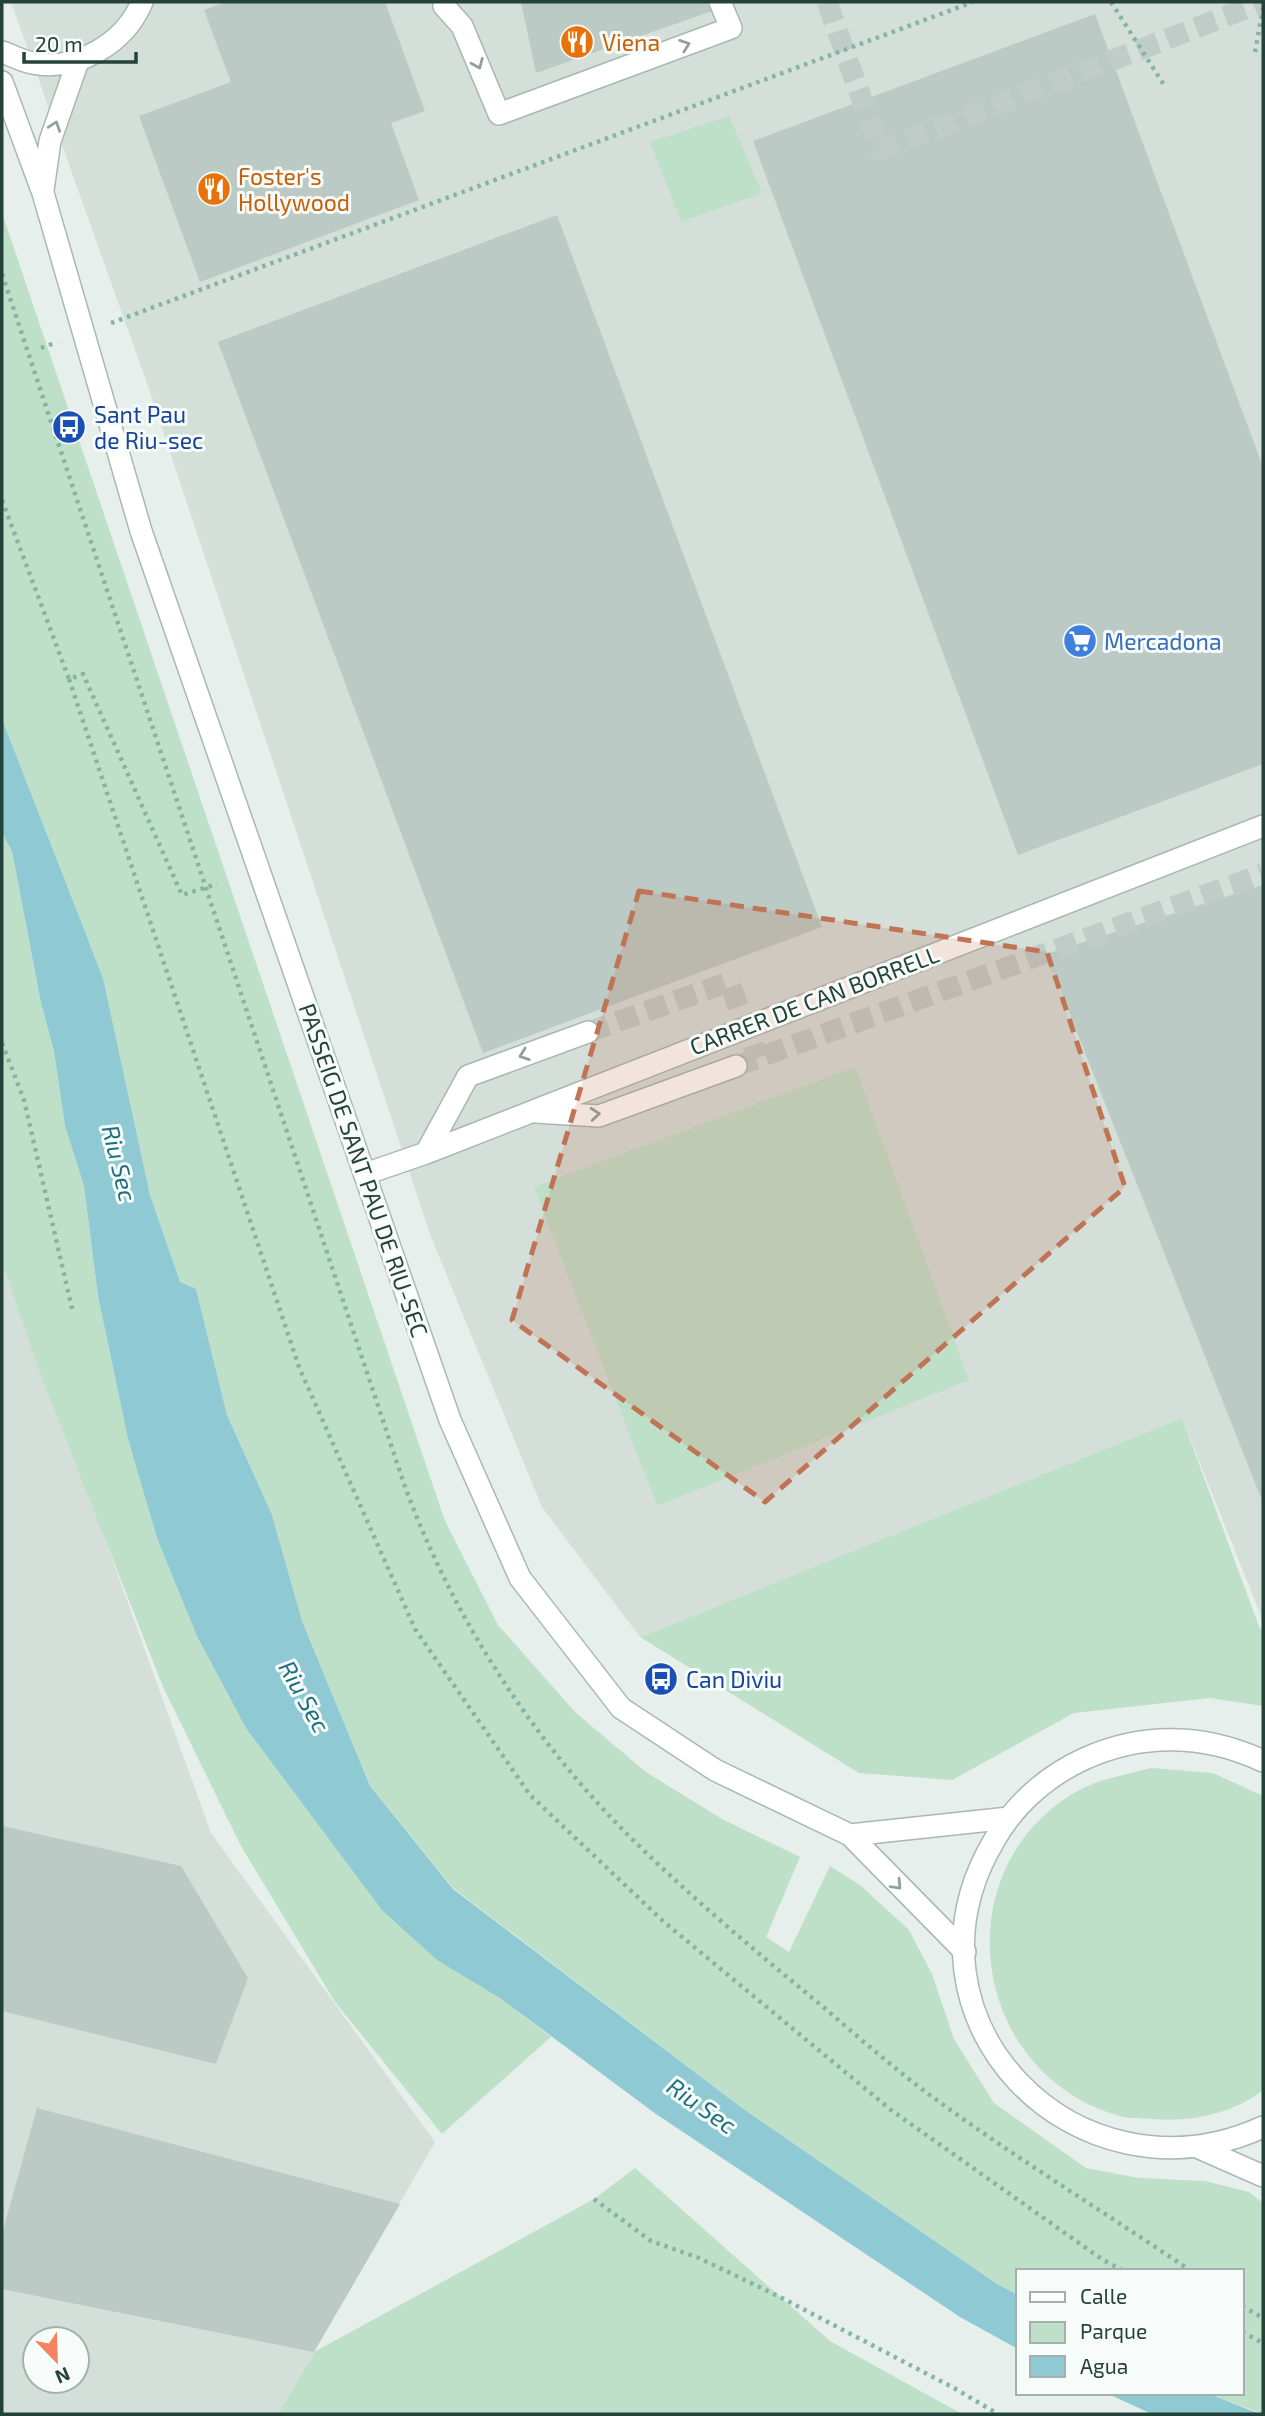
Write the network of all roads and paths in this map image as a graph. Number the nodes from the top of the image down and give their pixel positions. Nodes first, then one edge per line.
1 (142, 2) edge
2 (720, 2) edge
3 (973, 2) edge
4 (1111, 2) edge
5 (444, 6) dead end
6 (1263, 8) edge
7 (2, 52) edge
8 (1255, 52) dead end
9 (79, 58) junction
10 (2, 82) edge
11 (1164, 85) dead end
12 (43, 193) junction
13 (2, 274) edge
14 (83, 333) junction
15 (41, 348) dead end
16 (2, 500) edge
17 (1263, 826) edge
18 (217, 884) dead end
19 (204, 888) junction
20 (589, 1032) tunnel mouth
21 (2, 1043) edge
22 (736, 1066) tunnel mouth
23 (527, 1111) junction
24 (426, 1153) junction
25 (365, 1174) junction
26 (73, 1313) dead end
27 (1263, 1761) edge
28 (1009, 1818) junction
29 (850, 1835) junction
30 (965, 1952) junction
31 (1263, 2127) edge
32 (1197, 2147) junction
33 (1263, 2176) edge
34 (594, 2199) dead end
35 (1244, 2307) edge
36 (1263, 2318) edge
37 (1244, 2333) edge
38 (1263, 2343) edge
39 (998, 2414) edge

1 - 9 street
5 -> 2 street
3 - 14 path
4 - 11 path
6 - 8 path
7 - 9 street
12 -> 9 street, PASSEIG DE SANT PAU DE RIU-SEC
10 - 12 street, PASSEIG DE SANT PAU DE RIU-SEC
12 - 14 street, PASSEIG DE SANT PAU DE RIU-SEC
13 - 19 path
14 - 15 path
14 - 25 street, PASSEIG DE SANT PAU DE RIU-SEC
16 - 19 path
17 - 23 street, CARRER DE CAN BORRELL
18 - 19 path
20 -> 24 street
21 - 26 path
23 -> 22 street
23 - 24 street, CARRER DE CAN BORRELL
24 - 25 street, CARRER DE CAN BORRELL
25 - 29 street, PASSEIG DE SANT PAU DE RIU-SEC
27 - 28 street
28 - 29 street
28 - 30 street
29 -> 30 street, PASSEIG DE SANT PAU DE RIU-SEC
30 - 32 street
31 - 32 street
32 - 33 street
34 - 39 path
35 - 36 path
37 - 38 path

